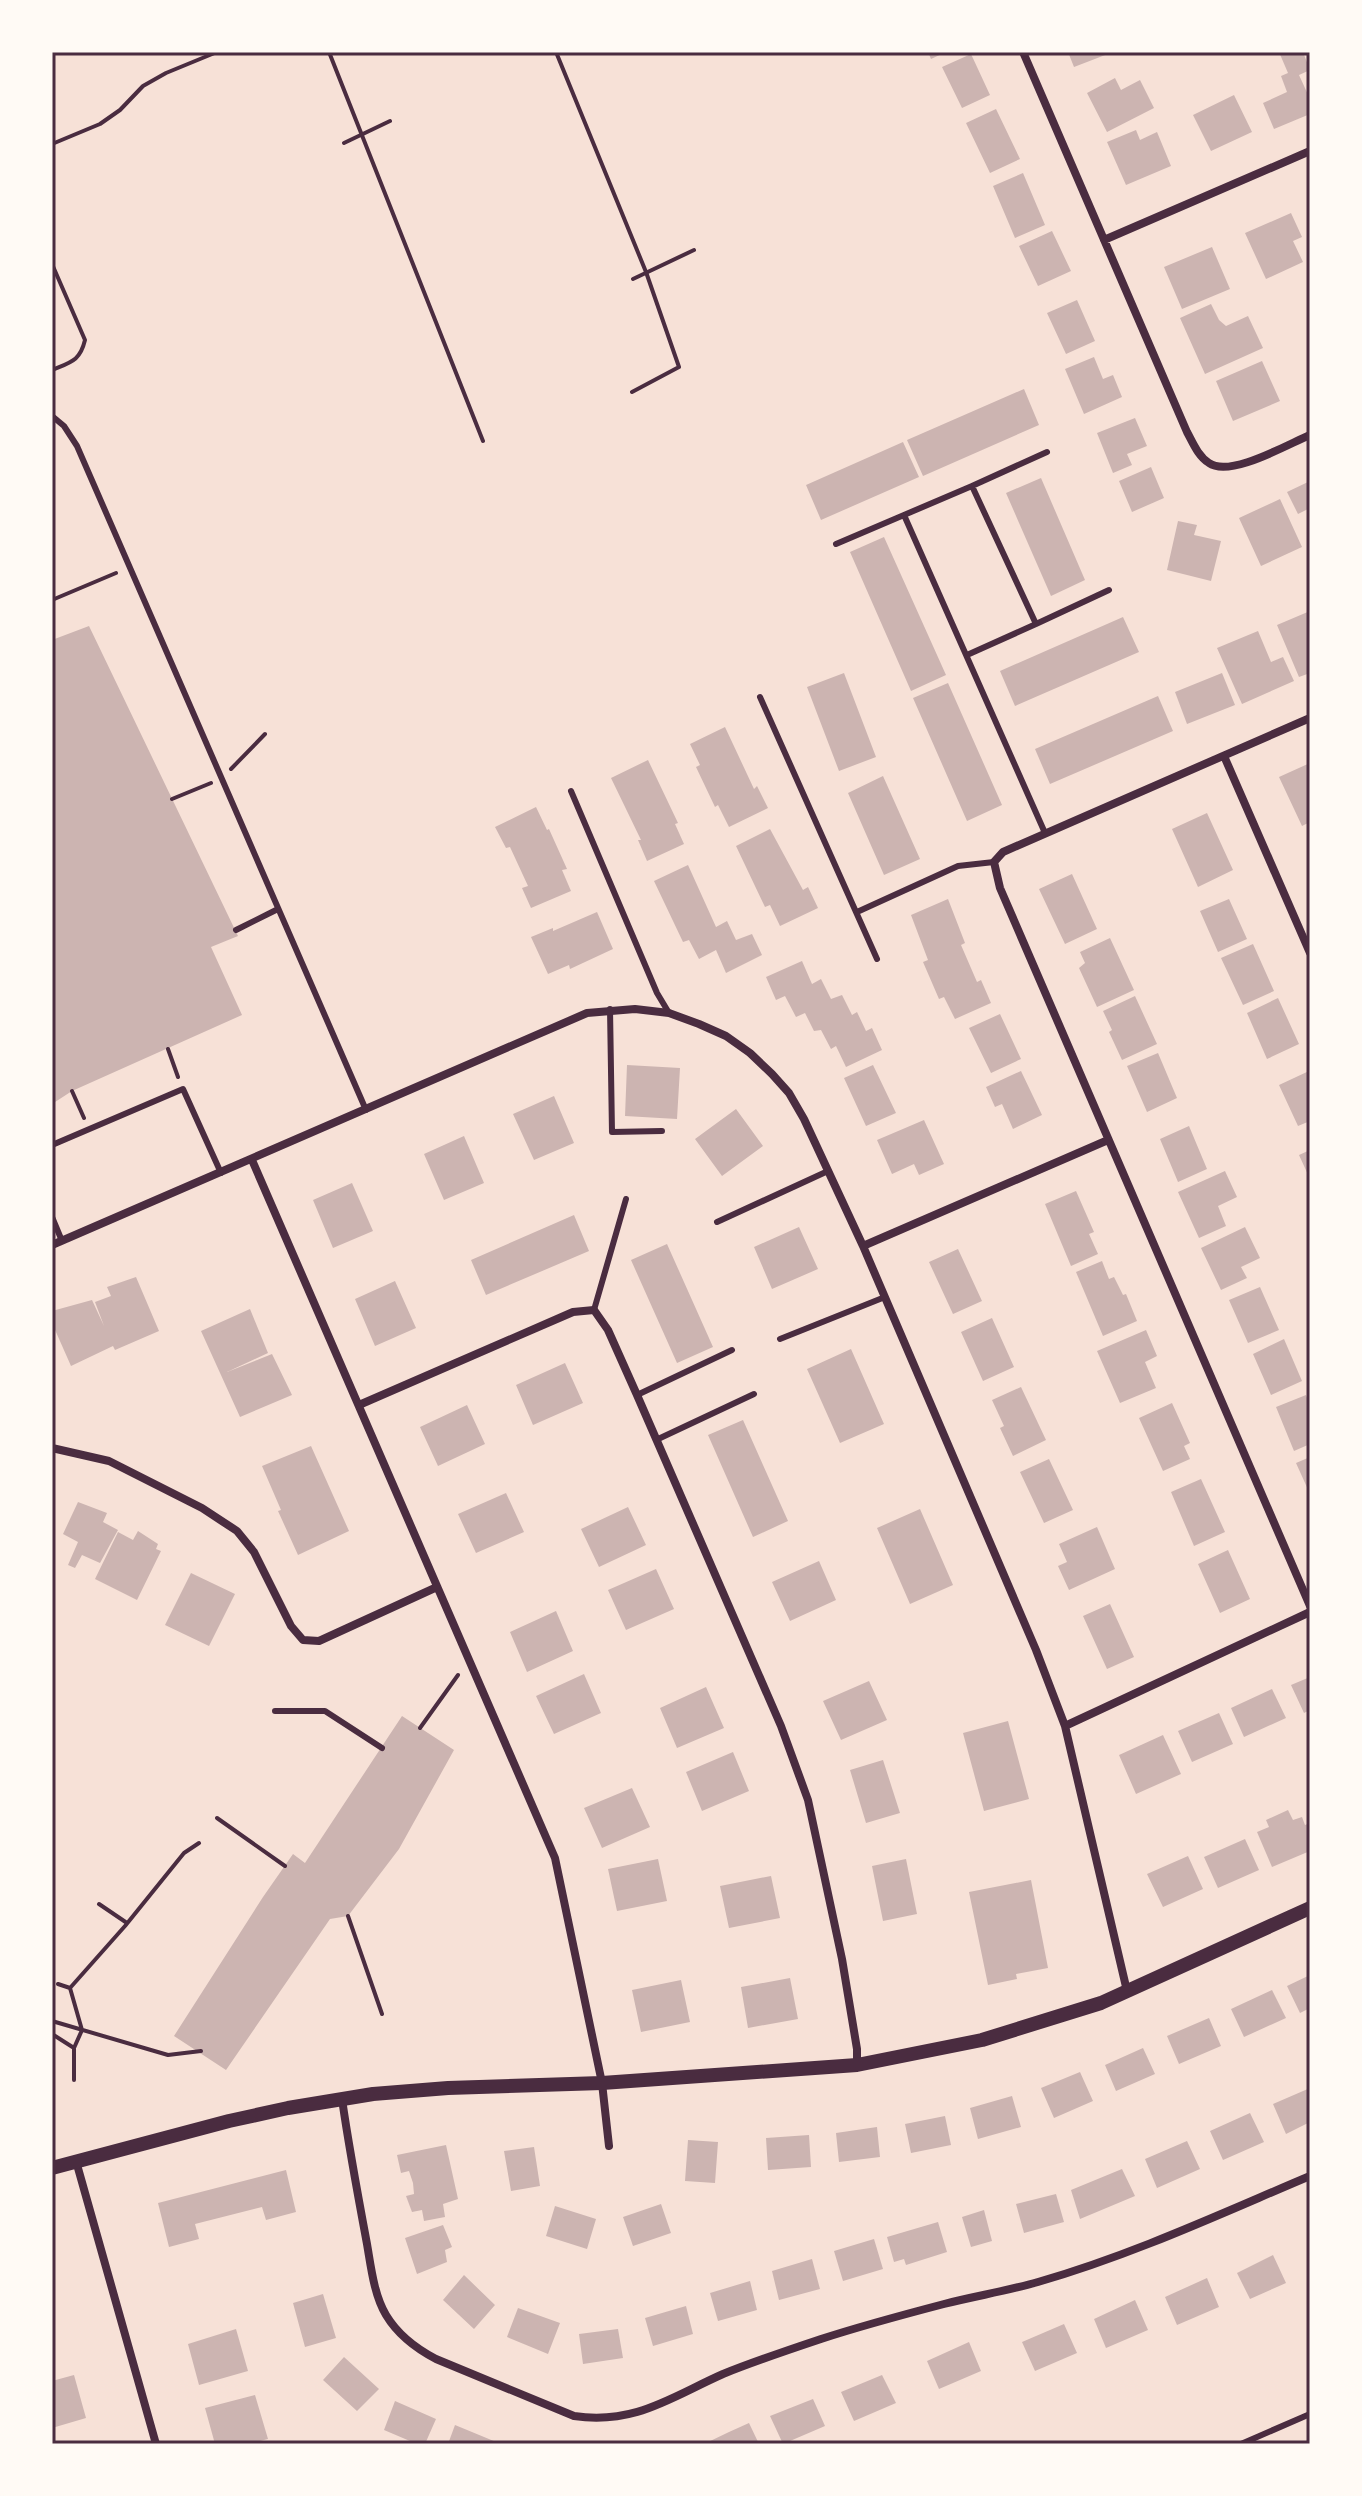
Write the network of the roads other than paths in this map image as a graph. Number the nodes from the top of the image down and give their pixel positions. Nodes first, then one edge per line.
1 (1023, 52) edge
2 (1310, 151) edge
3 (1104, 240) junction
4 (52, 416) edge
5 (1310, 435) edge
6 (1047, 452) dead end
7 (972, 486) junction
8 (904, 515) junction
9 (836, 544) dead end
10 (1109, 590) dead end
11 (1036, 624) junction
12 (967, 655) junction
13 (760, 697) dead end
14 (1310, 718) edge
15 (1224, 756) junction
16 (571, 791) dead end
17 (1045, 833) junction
18 (994, 862) junction
19 (278, 909) junction
20 (857, 912) junction
21 (236, 930) dead end
22 (1310, 953) edge
23 (877, 959) dead end
24 (610, 1009) junction
25 (669, 1013) junction
26 (366, 1110) junction
27 (662, 1131) dead end
28 (1108, 1140) junction
29 (52, 1145) edge
30 (252, 1160) junction
31 (828, 1171) junction
32 (221, 1173) junction
33 (626, 1199) dead end
34 (52, 1217) edge
35 (717, 1222) dead end
36 (62, 1241) junction
37 (52, 1245) edge
38 (863, 1246) junction
39 (885, 1297) junction
40 (594, 1310) junction
41 (780, 1339) dead end
42 (732, 1350) dead end
43 (754, 1394) dead end
44 (637, 1395) junction
45 (359, 1405) junction
46 (656, 1440) junction
47 (52, 1448) edge
48 (437, 1587) junction
49 (1310, 1606) edge
50 (1310, 1612) edge
51 (275, 1711) dead end
52 (1065, 1726) junction
53 (382, 1748) dead end
54 (1310, 1908) edge
55 (1128, 1992) junction
56 (857, 2065) junction
57 (602, 2083) junction
58 (342, 2099) junction
59 (609, 2146) dead end
60 (76, 2161) junction
61 (52, 2168) edge
62 (1310, 2176) edge
63 (1310, 2414) edge
64 (156, 2444) edge
65 (1241, 2444) edge

1 - 3 street
2 - 3 street
3 - 5 street
4 - 19 lane
6 - 7 lane
7 - 8 lane
7 - 11 lane
8 - 9 lane
8 - 12 lane
10 - 11 lane
11 - 12 lane
12 - 17 lane
13 - 20 lane
14 - 15 street
15 - 17 street
15 - 22 street
16 - 25 lane
17 - 18 street
18 - 20 lane
18 - 28 street
19 - 21 lane
19 - 26 lane
20 - 23 lane
24 - 25 street
24 - 26 street
24 - 27 lane
25 - 31 street
26 - 30 street
28 - 38 street
28 - 49 street
29 - 32 lane
30 - 32 street
30 - 45 street
31 - 35 lane
31 - 38 street
32 - 36 street
33 - 40 lane
34 - 36 lane
36 - 37 street
38 - 39 street
39 - 41 lane
39 - 52 street
40 - 44 street
40 - 45 street
42 - 44 lane
43 - 46 lane
44 - 46 street
45 - 48 street
46 - 56 street
47 - 48 street
48 - 57 street
50 - 52 street
51 - 53 lane
52 - 55 street
54 - 55 street
55 - 56 street
56 - 57 street
57 - 58 street
57 - 59 street
58 - 60 street
58 - 62 street
60 - 61 street
60 - 64 street
63 - 65 lane

